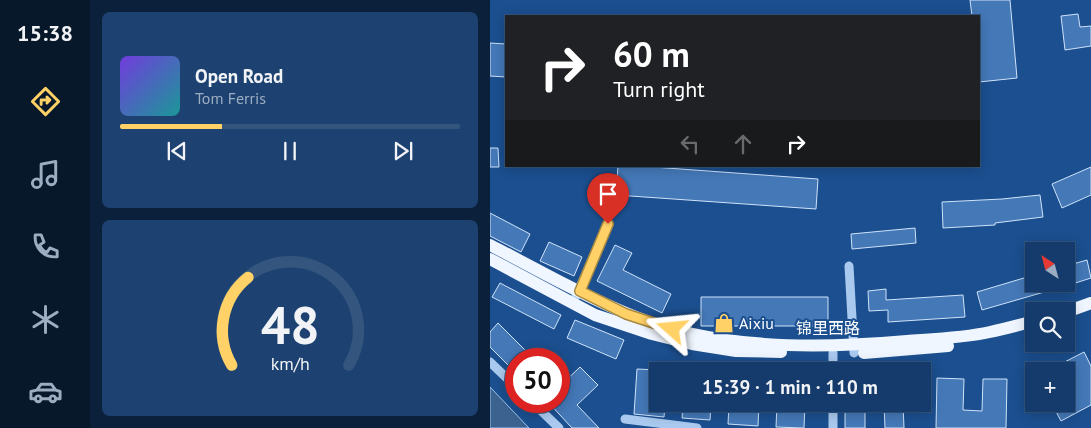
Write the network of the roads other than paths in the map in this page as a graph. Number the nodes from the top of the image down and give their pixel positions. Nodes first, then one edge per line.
1 (608, 224) dead end
2 (490, 246) edge
3 (490, 259) edge
4 (849, 266) dead end
5 (580, 291) junction
6 (572, 302) junction
7 (1091, 304) edge
8 (1075, 309) edge
9 (1091, 312) edge
10 (1075, 317) edge
11 (1025, 323) edge
12 (1025, 332) edge
13 (853, 349) junction
14 (833, 353) junction
15 (490, 362) edge
16 (833, 362) edge
17 (505, 376) edge
18 (833, 412) edge
19 (543, 413) edge
20 (624, 419) dead end
21 (559, 428) edge
22 (698, 428) edge
23 (833, 428) edge

1 - 5 street
2 - 5 main road, 锦里西路
3 - 6 main road, 锦里西路
4 - 13 street
5 - 6 street
5 - 13 main road, 锦里西路
6 - 14 main road, 锦里西路
7 - 8 main road
9 - 10 main road
11 - 13 main road, 锦里西路
12 - 13 main road, 锦里西路
13 - 14 main road, 锦里西路
14 - 16 street
15 - 17 street
18 - 23 street
19 - 21 street
20 - 22 street

